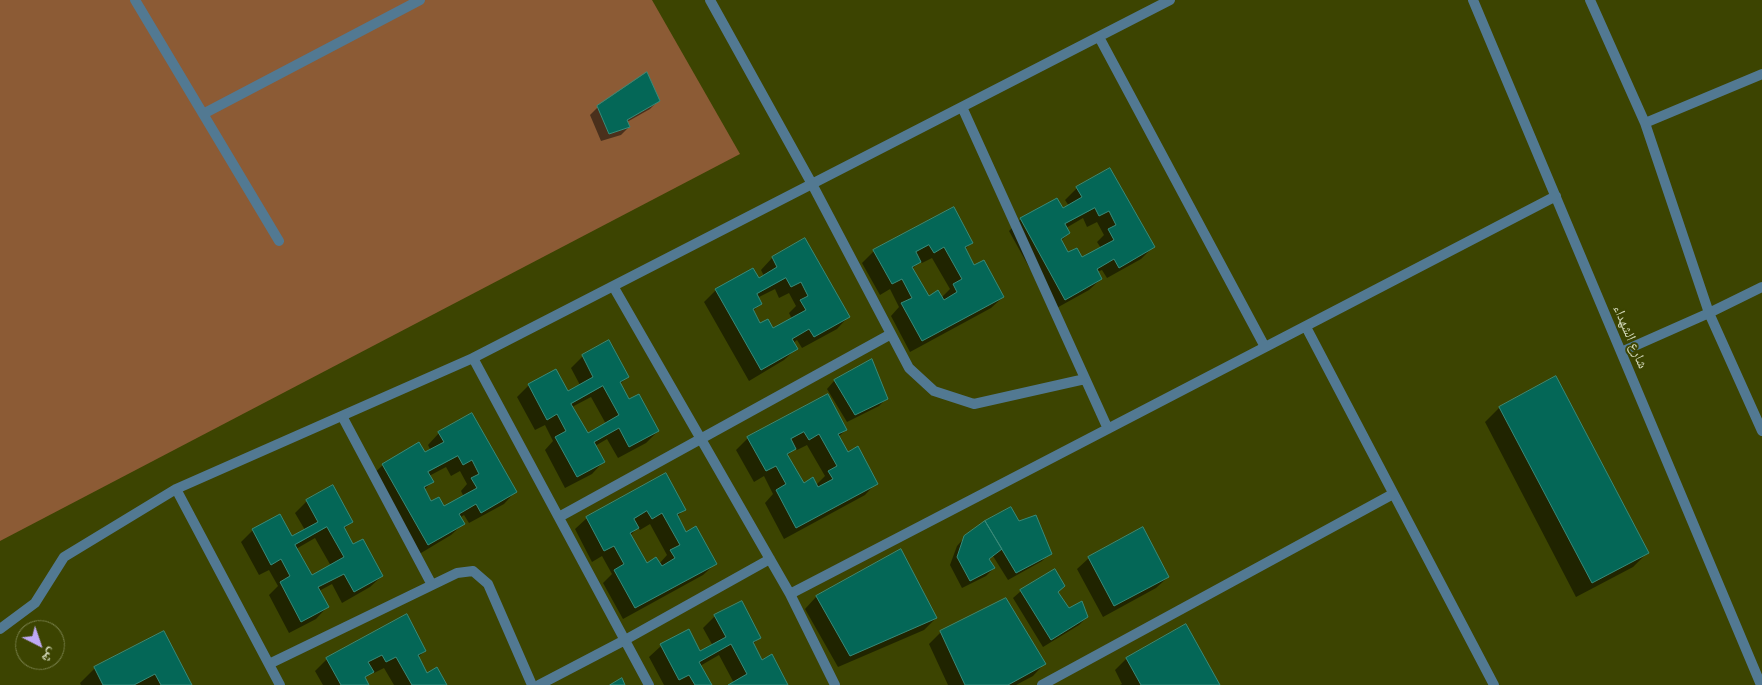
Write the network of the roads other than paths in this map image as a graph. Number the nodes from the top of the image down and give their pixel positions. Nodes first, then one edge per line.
1 (135, 0) edge
2 (420, 0) edge
3 (710, 0) edge
4 (1170, 0) edge
5 (1473, 0) edge
6 (1590, 0) edge
7 (1099, 37) junction
8 (1762, 74) edge
9 (962, 107) junction
10 (203, 114) junction
11 (1645, 123) junction
12 (812, 184) junction
13 (1556, 196) junction
14 (279, 241) dead end
15 (613, 286) junction
16 (1762, 287) edge
17 (1709, 313) junction
18 (1306, 326) junction
19 (891, 334) junction
20 (1265, 348) junction
21 (1621, 352) junction
22 (473, 358) junction
23 (1085, 379) junction
24 (342, 416) junction
25 (1108, 429) junction
26 (1762, 431) edge
27 (700, 438) junction
28 (176, 489) junction
29 (1393, 494) junction
30 (558, 516) junction
31 (770, 559) junction
32 (432, 585) junction
33 (790, 594) junction
34 (0, 629) edge
35 (625, 640) junction
36 (269, 664) junction
37 (280, 685) edge
38 (532, 685) edge
39 (539, 685) edge
40 (649, 685) edge
41 (835, 685) edge
42 (1042, 685) edge
43 (1494, 685) edge
44 (1761, 685) edge

1 - 10 street
2 - 10 street
3 - 12 street
4 - 7 street
5 - 13 street, شارع الشهداء
6 - 11 street
7 - 9 street
7 - 20 street
8 - 11 street
9 - 12 street
9 - 23 street
10 - 14 street
11 - 17 street
12 - 15 street
12 - 19 street
13 - 18 street
13 - 21 street, شارع الشهداء
15 - 22 street
15 - 27 street
16 - 17 street
17 - 21 street
17 - 26 street
18 - 20 street
18 - 29 street
19 - 23 street
19 - 27 street
20 - 25 street
21 - 44 street, شارع الشهداء
22 - 24 street
22 - 30 street
23 - 25 street
24 - 28 street
24 - 32 street
25 - 33 street
27 - 30 street
27 - 31 street
28 - 34 street
28 - 36 street
29 - 42 street
29 - 43 street
30 - 35 street
31 - 33 street
31 - 35 street
32 - 36 street
32 - 38 street
33 - 41 street
35 - 39 street
35 - 40 street
36 - 37 street

